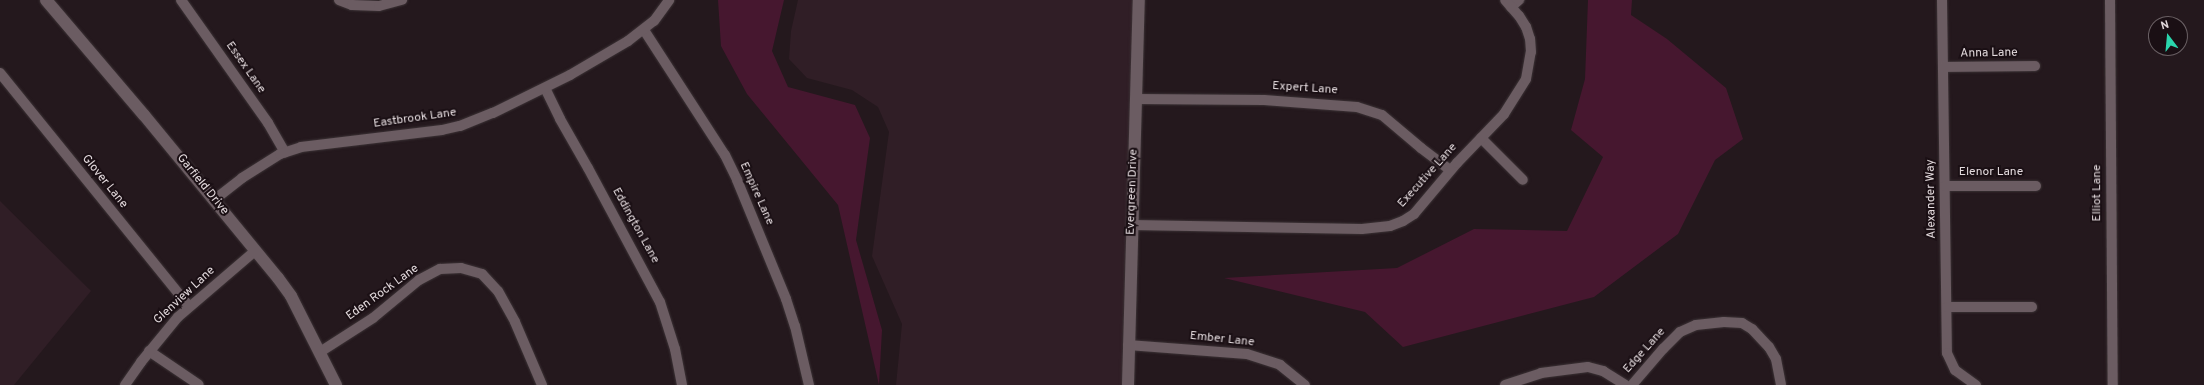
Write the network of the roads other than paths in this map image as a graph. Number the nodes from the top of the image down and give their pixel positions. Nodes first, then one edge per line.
1 (46, 0) edge
2 (180, 0) edge
3 (339, 0) edge
4 (402, 0) edge
5 (669, 0) edge
6 (1139, 0) edge
7 (1942, 0) edge
8 (2110, 0) edge
9 (1511, 2) edge
10 (644, 30) junction
11 (2035, 66) dead end
12 (1943, 67) junction
13 (0, 73) edge
14 (545, 88) junction
15 (1136, 99) junction
16 (1481, 138) junction
17 (285, 153) junction
18 (1450, 170) junction
19 (1523, 180) dead end
20 (1945, 186) junction
21 (2036, 186) dead end
22 (214, 200) junction
23 (1132, 225) junction
24 (255, 251) junction
25 (189, 306) junction
26 (1947, 307) junction
27 (2032, 307) dead end
28 (1128, 346) junction
29 (149, 351) junction
30 (320, 352) junction
31 (124, 385) edge
32 (200, 385) edge
33 (336, 385) edge
34 (542, 385) edge
35 (682, 385) edge
36 (809, 385) edge
37 (1128, 385) edge
38 (1305, 385) edge
39 (1505, 385) edge
40 (1625, 385) edge
41 (1632, 385) edge
42 (1781, 385) edge
43 (1976, 385) edge
44 (2113, 385) edge

1 - 22 street, Garfield Drive
2 - 17 street, Essex Lane
3 - 4 street
5 - 10 street, Eastbrook Lane
6 - 15 street, Evergreen Drive
7 - 12 street, Alexander Way
8 - 44 street, Elliot Lane
9 - 16 street, Executive Lane
10 - 14 street, Eastbrook Lane
10 - 36 street, Empire Lane
11 - 12 street, Anna Lane
12 - 20 street, Alexander Way
13 - 25 street, Glover Lane
14 - 17 street, Eastbrook Lane
14 - 35 street, Eddington Lane
15 - 18 street, Expert Lane
15 - 23 street, Evergreen Drive
16 - 18 street, Executive Lane
16 - 19 street
17 - 22 street, Eastbrook Lane
18 - 23 street, Executive Lane
20 - 21 street, Elenor Lane
20 - 26 street, Alexander Way
22 - 24 street, Garfield Drive
23 - 28 street, Evergreen Drive
24 - 25 street, Glenview Lane
24 - 30 street, Garfield Drive
25 - 29 street, Glenview Lane
26 - 27 street
26 - 43 street, Alexander Way
28 - 37 street, Evergreen Drive
28 - 38 street, Ember Lane
29 - 31 street, Glenview Lane
29 - 32 street
30 - 33 street, Garfield Drive
30 - 34 street, Eden Rock Lane
39 - 40 street
41 - 42 street, Edge Lane

